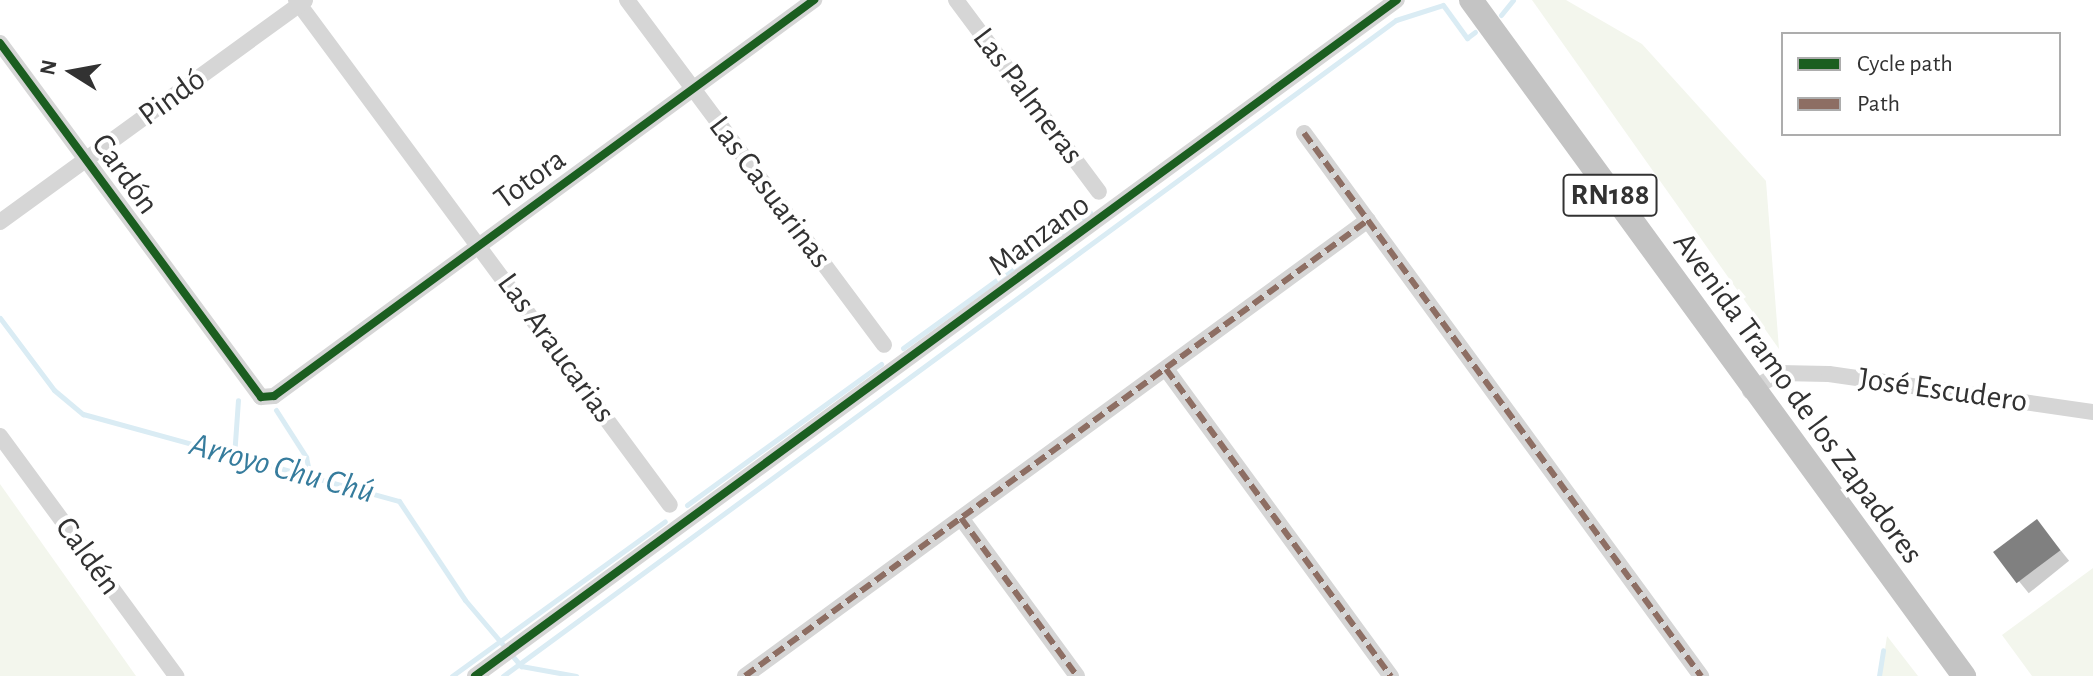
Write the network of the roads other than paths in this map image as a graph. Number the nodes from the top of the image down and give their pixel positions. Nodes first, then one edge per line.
1 (627, 0) edge
2 (814, 0) edge
3 (956, 0) edge
4 (1471, 0) edge
5 (300, 1) edge
6 (1390, 2) edge
7 (0, 43) edge
8 (693, 89) junction
9 (1304, 133) dead end
10 (86, 160) junction
11 (1099, 192) dead end
12 (1368, 220) junction
13 (0, 222) edge
14 (480, 245) junction
15 (884, 345) dead end
16 (1166, 369) junction
17 (1750, 391) junction
18 (274, 396) joint
19 (2093, 412) edge
20 (0, 436) edge
21 (670, 505) dead end
22 (961, 518) junction
23 (176, 676) edge
24 (475, 676) edge
25 (745, 676) edge
26 (1077, 676) edge
27 (1391, 676) edge
28 (1701, 676) edge
29 (1964, 676) edge

1 - 8 street, Las Casuarinas
2 - 8 street, Totora
3 - 11 street, Las Palmeras
4 - 17 highway, Avenida Tramo de los Zapadores / RN188
5 - 10 street, Pindó
5 - 14 street, Las Araucarias
6 - 24 street, Manzano
7 - 10 street, Cardón
8 - 14 street, Totora
8 - 15 street, Las Casuarinas
9 - 12 street
10 - 13 street, Pindó
10 - 18 street, Cardón
12 - 16 street
12 - 28 street
14 - 18 street, Totora
14 - 21 street, Las Araucarias
16 - 22 street
16 - 27 street
17 - 19 street, José Escudero
17 - 29 highway, Avenida Tramo de los Zapadores / RN188
20 - 23 street, Caldén
22 - 25 street
22 - 26 street

